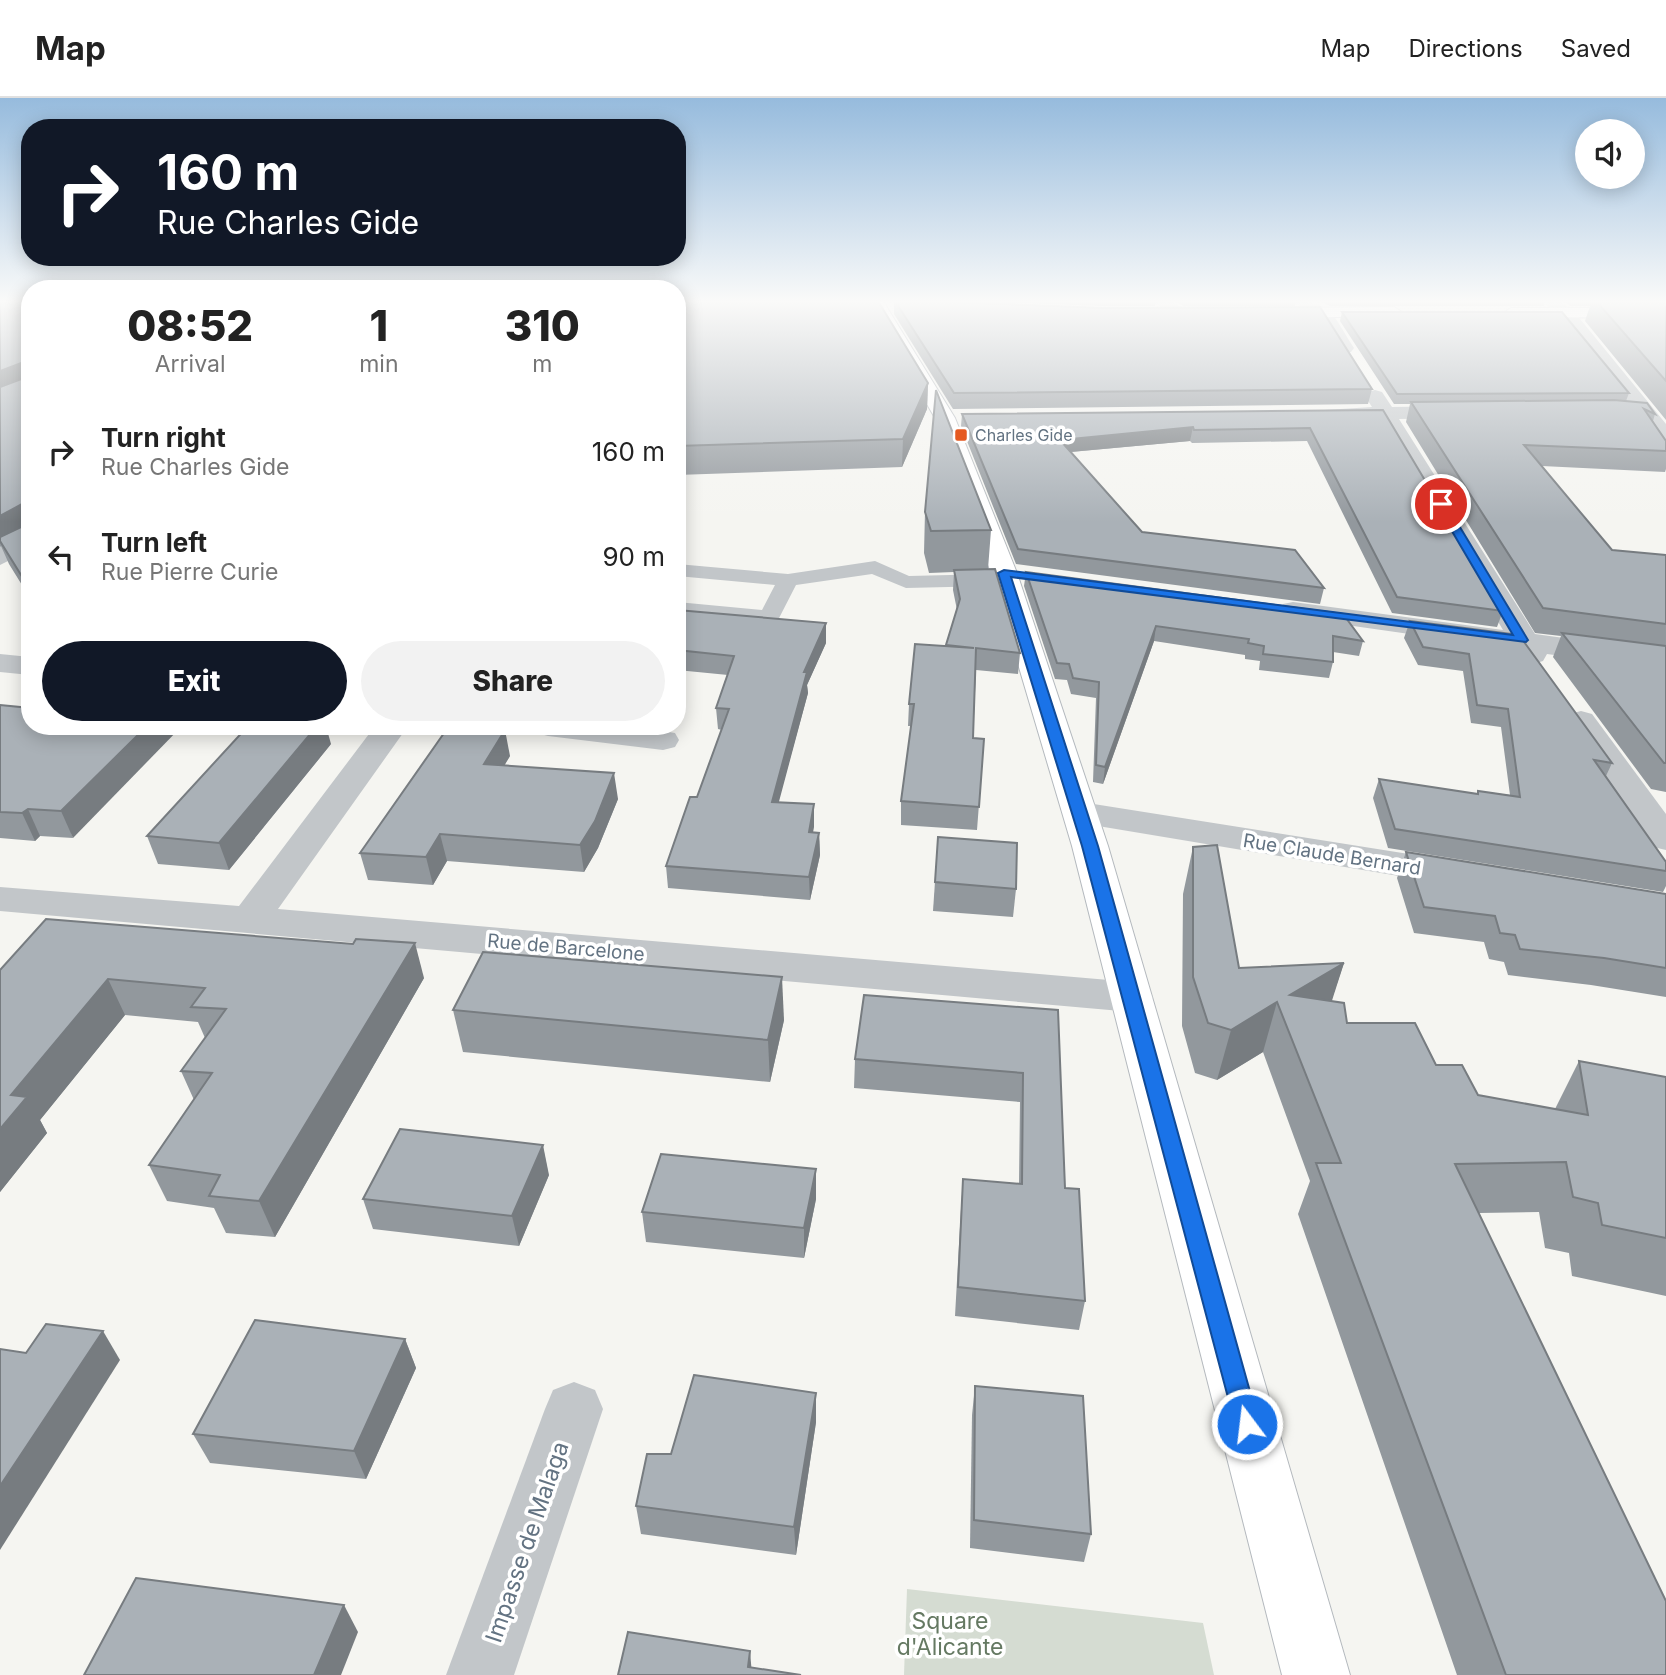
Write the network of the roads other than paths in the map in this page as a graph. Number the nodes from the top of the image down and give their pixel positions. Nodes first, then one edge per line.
1 (924, 375) edge
2 (1616, 375) edge
3 (1366, 381) edge
4 (1483, 412) edge
5 (1617, 412) edge
6 (1387, 413) junction
7 (1318, 414) edge
8 (1649, 415) junction
9 (1666, 438) edge
10 (21, 544) edge
11 (0, 557) edge
12 (686, 571) edge
13 (1013, 576) junction
14 (789, 580) junction
15 (1262, 606) edge
16 (686, 609) edge
17 (1522, 640) junction
18 (1666, 661) edge
19 (0, 663) edge
20 (21, 665) edge
21 (385, 735) edge
22 (622, 735) edge
23 (663, 740) dead end
24 (1081, 813) junction
25 (1666, 839) edge
26 (1487, 879) edge
27 (0, 899) edge
28 (250, 919) junction
29 (1132, 997) junction
30 (574, 1409) dead end
31 (480, 1675) edge
32 (1316, 1675) edge

1 - 13 street
2 - 8 street
3 - 6 street
4 - 6 street
5 - 8 street
6 - 7 street
6 - 17 street
8 - 9 street
10 - 11 street
12 - 14 lane
13 - 14 lane
13 - 24 street
14 - 16 lane
15 - 17 street
17 - 18 street
17 - 25 street
19 - 20 street
21 - 28 street
22 - 23 street
24 - 26 street, Rue Claude Bernard
24 - 29 street
27 - 28 street, Rue de Barcelone
28 - 29 street, Rue de Barcelone
29 - 32 street
30 - 31 street, Impasse de Malaga

